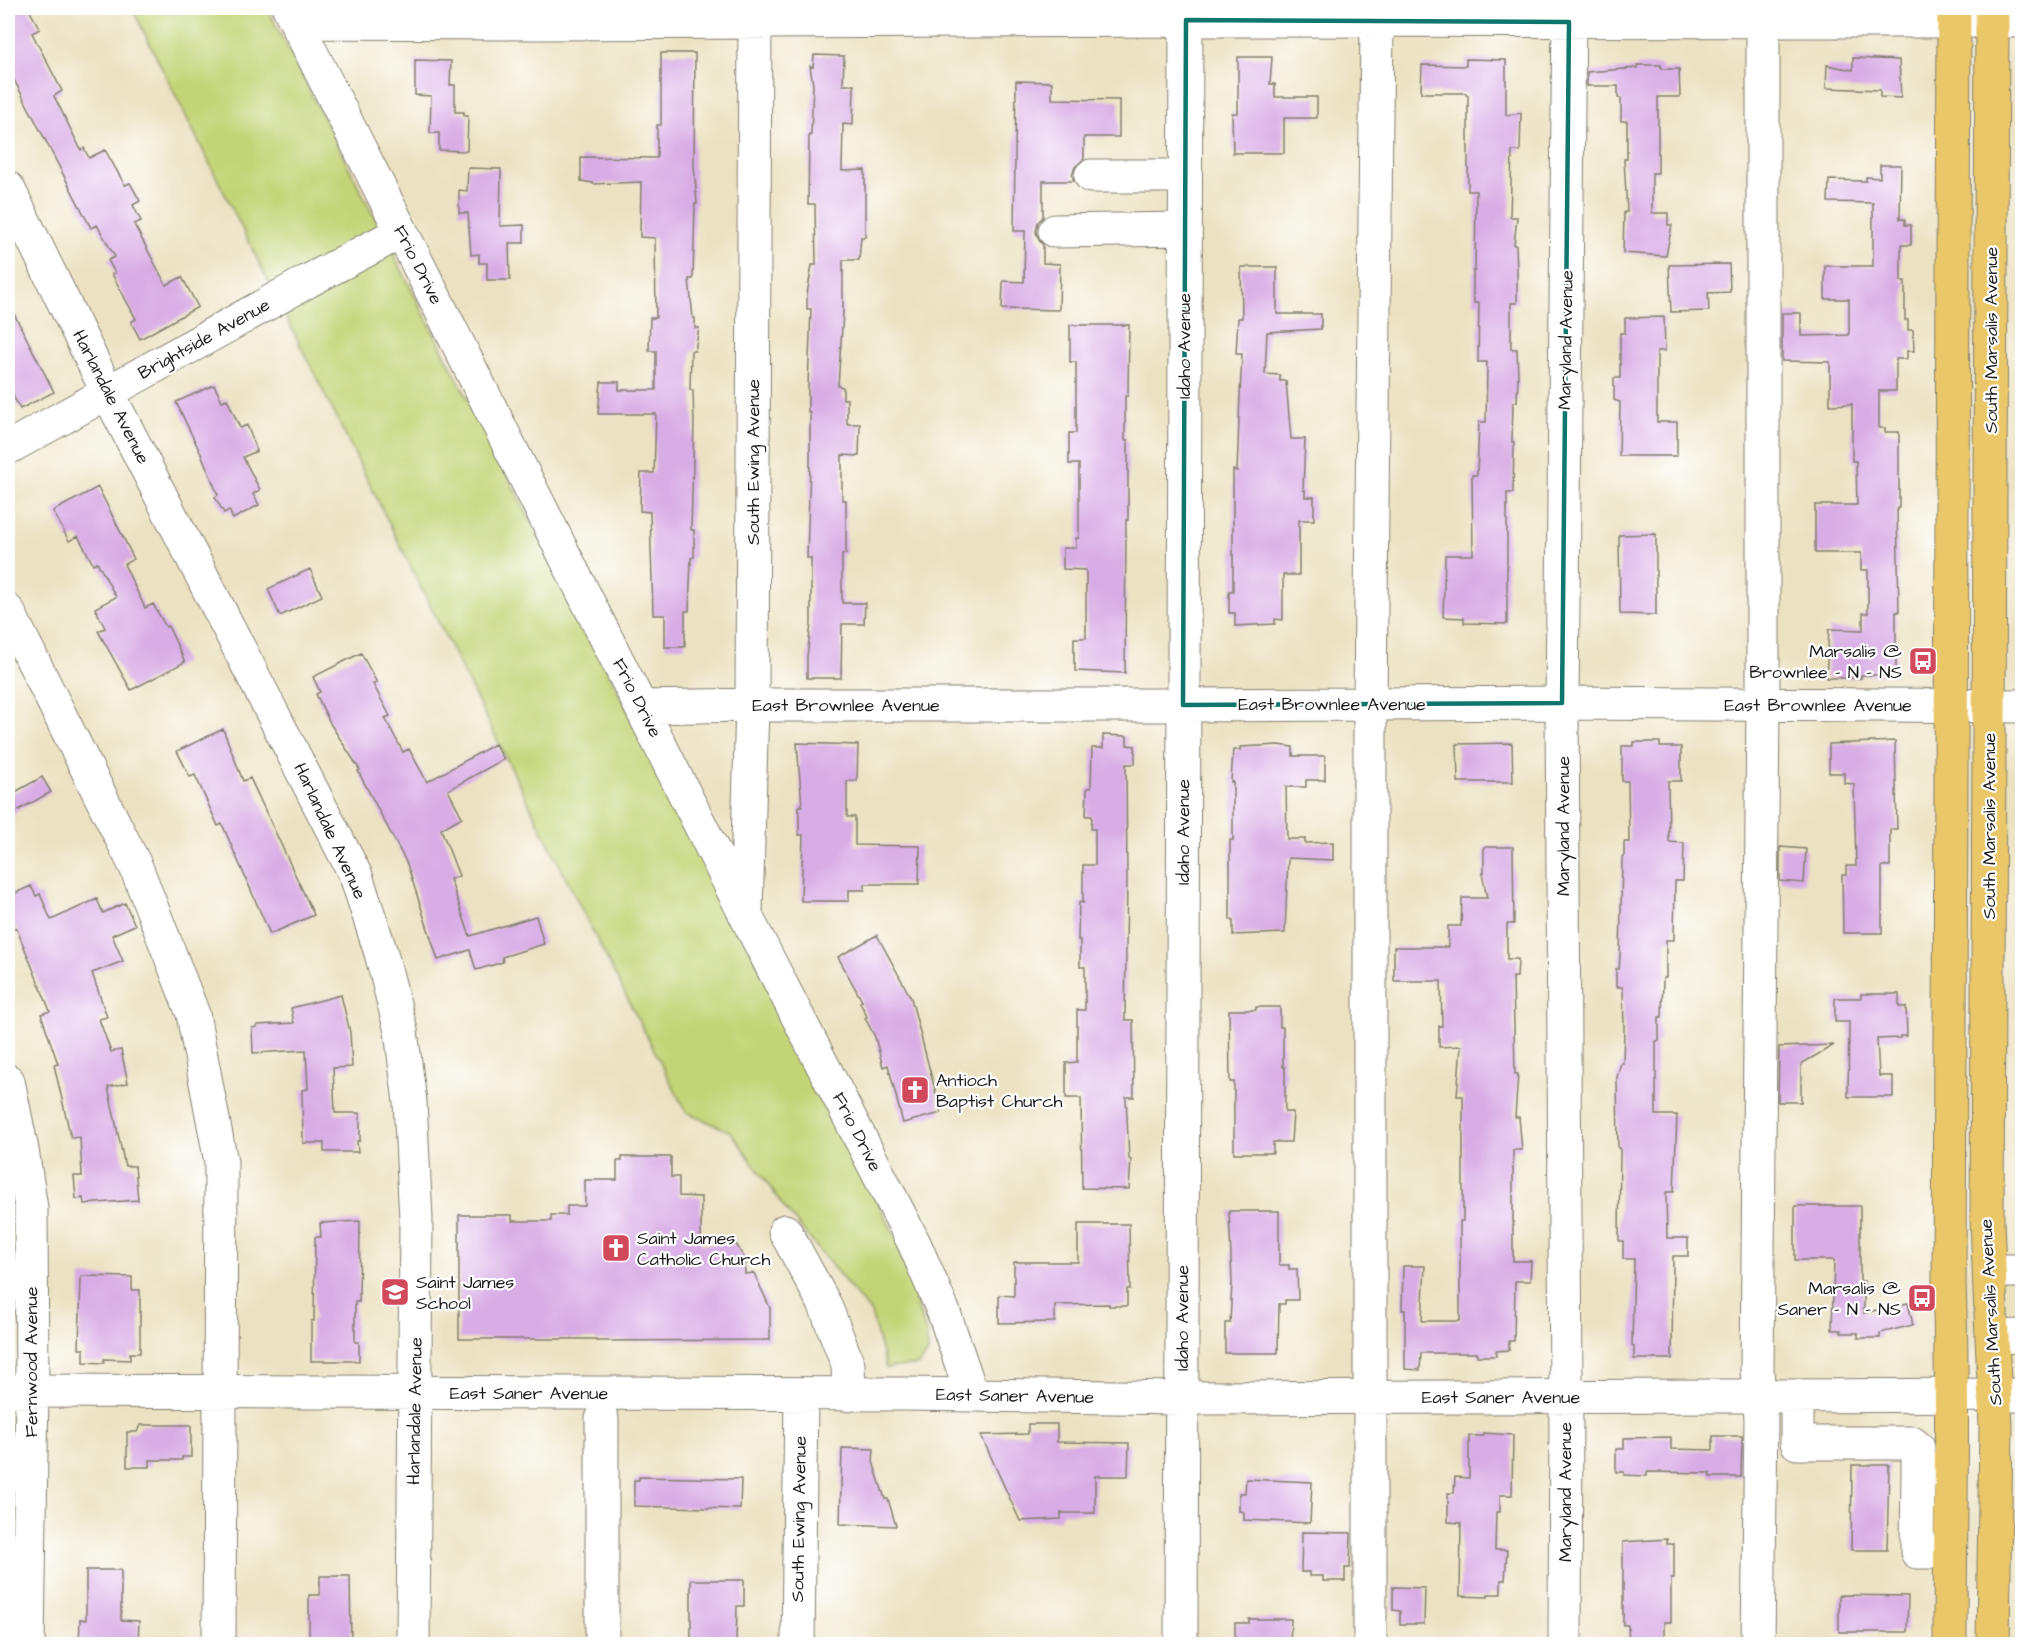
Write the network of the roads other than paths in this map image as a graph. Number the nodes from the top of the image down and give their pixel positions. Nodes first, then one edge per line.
1 (308, 14) edge
2 (1763, 14) edge
3 (1954, 14) edge
4 (537, 15) edge
5 (755, 15) edge
6 (1569, 15) edge
7 (2002, 16) edge
8 (1186, 20) junction
9 (1377, 20) junction
10 (1091, 176) dead end
11 (1185, 176) junction
12 (8, 188) edge
13 (1184, 229) junction
14 (1054, 231) dead end
15 (401, 232) junction
16 (108, 393) junction
17 (8, 447) edge
18 (8, 611) edge
19 (1370, 703) junction
20 (1562, 703) junction
21 (752, 705) junction
22 (1183, 705) junction
23 (1763, 705) junction
24 (1950, 706) junction
25 (1989, 706) junction
26 (2022, 706) edge
27 (642, 707) junction
28 (746, 916) junction
29 (8, 1081) edge
30 (785, 1231) dead end
31 (1990, 1271) junction
32 (2022, 1271) edge
33 (2008, 1337) edge
34 (20, 1390) edge
35 (220, 1392) junction
36 (415, 1393) junction
37 (801, 1394) junction
38 (849, 1395) junction
39 (972, 1395) junction
40 (1952, 1395) junction
41 (2009, 1395) edge
42 (1797, 1396) junction
43 (1892, 1396) junction
44 (1371, 1397) junction
45 (1758, 1397) junction
46 (1182, 1398) junction
47 (1566, 1398) junction
48 (602, 1419) dead end
49 (1892, 1442) junction
50 (1918, 1469) junction
51 (1951, 1469) junction
52 (1950, 1552) junction
53 (28, 1644) edge
54 (219, 1644) edge
55 (413, 1644) edge
56 (602, 1644) edge
57 (798, 1644) edge
58 (1181, 1644) edge
59 (1370, 1644) edge
60 (1565, 1644) edge
61 (1758, 1644) edge
62 (1950, 1644) edge
63 (1993, 1644) edge

1 - 4 street
1 - 15 street, Frio Drive
2 - 3 street
2 - 6 street
2 - 23 street
3 - 7 street
3 - 24 main road, South Marsalis Avenue
4 - 5 street
5 - 8 street
5 - 21 street, South Ewing Avenue
6 - 9 street
6 - 20 street, Maryland Avenue
7 - 25 main road, South Marsalis Avenue
8 - 9 street
8 - 11 street, Idaho Avenue
9 - 19 street
10 - 11 street
11 - 13 street, Idaho Avenue
12 - 16 street, Harlandale Avenue
13 - 14 street
13 - 22 street, Idaho Avenue
15 - 16 street, Brightside Avenue
15 - 27 street, Frio Drive
16 - 17 street, Brightside Avenue
16 - 36 street, Harlandale Avenue
18 - 35 street
19 - 20 street, East Brownlee Avenue
19 - 22 street, East Brownlee Avenue
19 - 44 street
20 - 23 street, East Brownlee Avenue
20 - 47 street, Maryland Avenue
21 - 22 street, East Brownlee Avenue
21 - 27 street, East Brownlee Avenue
21 - 28 street, South Ewing Avenue
22 - 46 street, Idaho Avenue
23 - 24 street, East Brownlee Avenue
23 - 45 street
24 - 25 street, East Brownlee Avenue
24 - 40 main road, South Marsalis Avenue
25 - 26 street, East Brownlee Avenue
25 - 31 main road, South Marsalis Avenue
27 - 28 street, Frio Drive
28 - 39 street, Frio Drive
29 - 34 street, Fernwood Avenue
30 - 38 street
31 - 32 street
31 - 33 main road, South Marsalis Avenue
33 - 41 main road, South Marsalis Avenue
34 - 35 street, East Saner Avenue
34 - 53 street, Fernwood Avenue
35 - 36 street, East Saner Avenue
35 - 54 street
36 - 37 street, East Saner Avenue
36 - 55 street, Harlandale Avenue
37 - 38 street, East Saner Avenue
37 - 57 street, South Ewing Avenue
38 - 39 street, East Saner Avenue
39 - 46 street, East Saner Avenue
40 - 41 street, East Saner Avenue
40 - 43 street, East Saner Avenue
40 - 51 main road, South Marsalis Avenue
41 - 63 main road, South Marsalis Avenue
42 - 43 street, East Saner Avenue
42 - 45 street, East Saner Avenue
42 - 49 street
43 - 49 street
44 - 46 street, East Saner Avenue
44 - 47 street, East Saner Avenue
44 - 59 street
45 - 47 street, East Saner Avenue
45 - 61 street
46 - 58 street, Idaho Avenue
47 - 60 street, Maryland Avenue
48 - 56 street
49 - 50 street
50 - 51 street
50 - 52 street
51 - 52 main road, South Marsalis Avenue
52 - 62 main road, South Marsalis Avenue

